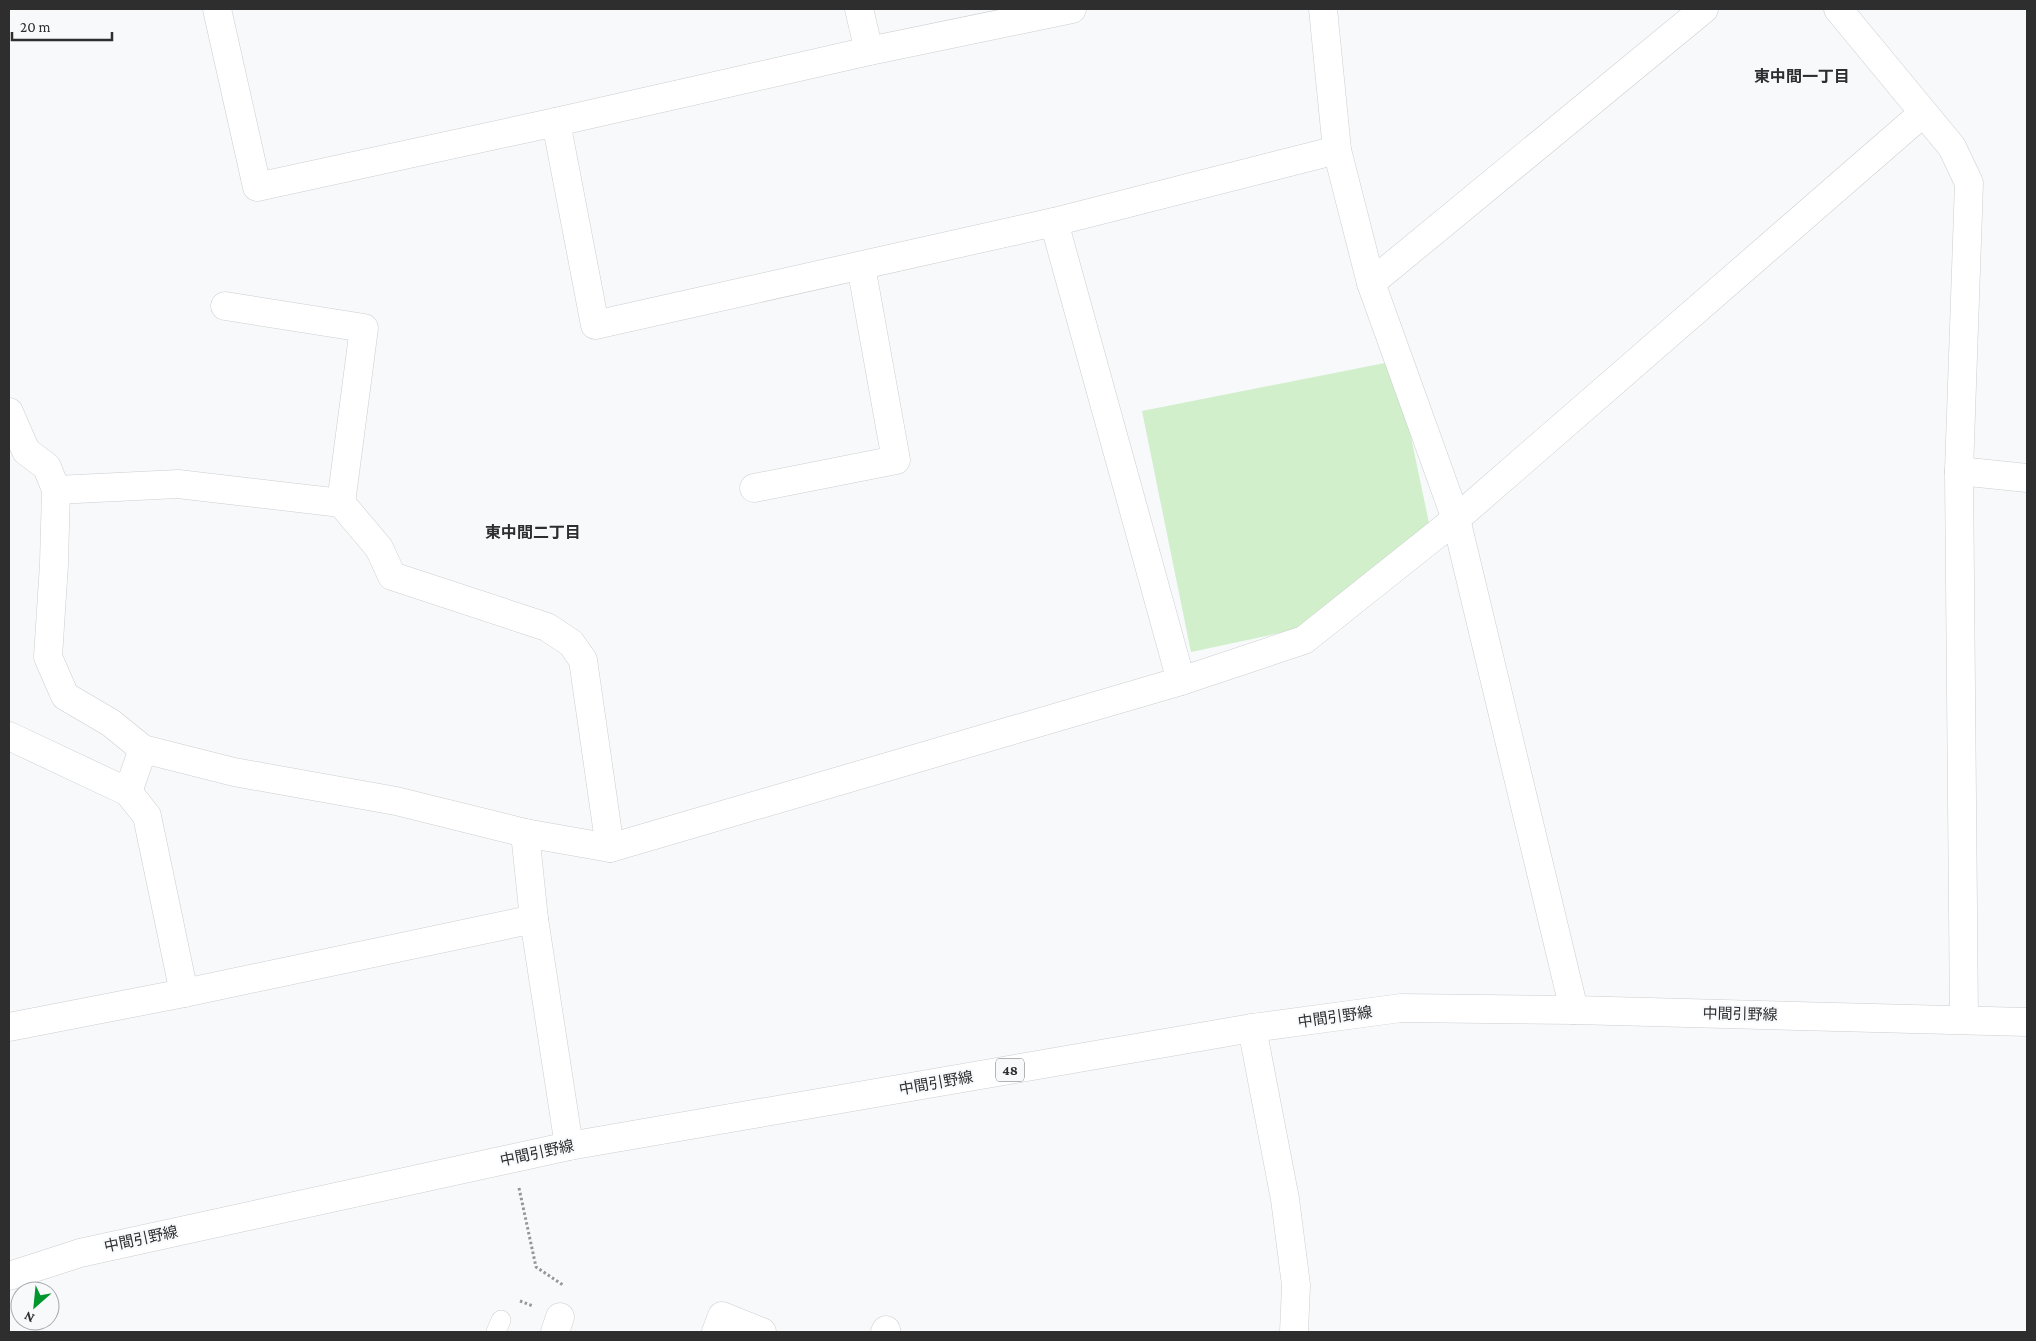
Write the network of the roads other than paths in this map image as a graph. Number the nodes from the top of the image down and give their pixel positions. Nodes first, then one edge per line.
1 (217, 9) edge
2 (859, 9) edge
3 (1072, 9) edge
4 (1323, 9) edge
5 (1704, 9) edge
6 (1838, 9) edge
7 (869, 51) junction
8 (1923, 114) junction
9 (556, 122) junction
10 (1337, 150) junction
11 (1054, 222) junction
12 (861, 266) junction
13 (1371, 283) junction
14 (225, 306) dead end
15 (9, 412) edge
16 (1959, 471) junction
17 (2027, 478) edge
18 (754, 488) dead end
19 (56, 490) junction
20 (341, 503) junction
21 (1456, 519) junction
22 (1181, 681) junction
23 (9, 736) edge
24 (143, 749) junction
25 (128, 792) junction
26 (525, 833) junction
27 (610, 848) junction
28 (534, 919) junction
29 (184, 993) junction
30 (1574, 1010) junction
31 (1964, 1020) junction
32 (2027, 1022) edge
33 (9, 1027) edge
34 (1252, 1028) junction
35 (569, 1146) junction
36 (9, 1276) edge
37 (716, 1332) edge
38 (762, 1332) edge
39 (1294, 1332) edge

1 - 9 street
2 - 7 street
3 - 7 street
4 - 10 street
5 - 13 street
6 - 8 street
7 - 9 street
8 - 16 street
8 - 21 street
9 - 12 street
10 - 11 street
10 - 13 street
11 - 12 street
11 - 22 street
12 - 18 street
13 - 21 street
14 - 20 street
15 - 19 street
16 - 17 street
16 - 31 street
19 - 20 street
19 - 24 street
20 - 27 street
21 - 22 street
21 - 30 street
22 - 27 street
23 - 25 street
24 - 25 street
24 - 26 street
25 - 29 street
26 - 27 street
26 - 28 street
28 - 29 street
28 - 35 street
29 - 33 street
30 - 31 street, 中間引野線 / 48
30 - 34 street, 中間引野線 / 48
31 - 32 street, 中間引野線 / 48
34 - 35 street, 中間引野線 / 48
34 - 39 street
35 - 36 street, 中間引野線 / 48
37 - 38 street

